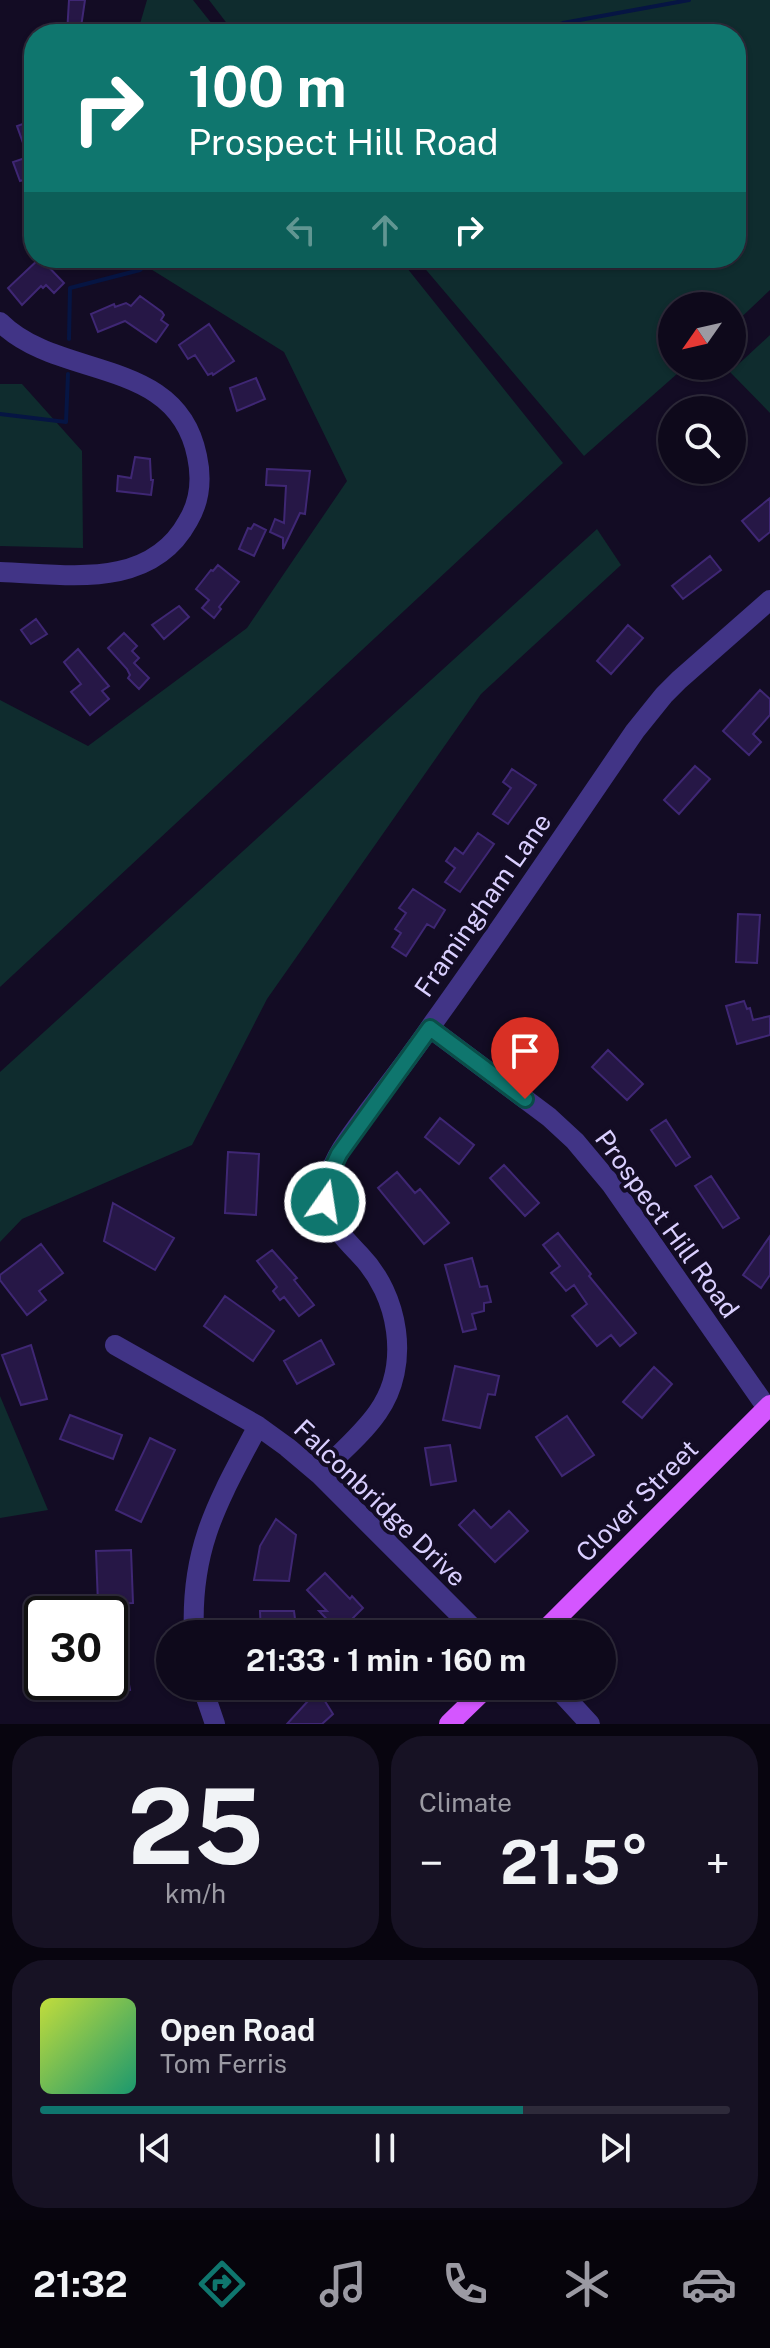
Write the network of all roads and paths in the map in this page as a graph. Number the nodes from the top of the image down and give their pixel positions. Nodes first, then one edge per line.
1 (0, 322) edge
2 (0, 572) edge
3 (770, 600) edge
4 (430, 1028) junction
5 (115, 1345) dead end
6 (768, 1406) edge
7 (258, 1426) junction
8 (319, 1474) junction
9 (194, 1620) edge
10 (465, 1620) edge
11 (555, 1620) edge
12 (207, 1700) edge
13 (474, 1700) edge
14 (568, 1700) edge
15 (215, 1724) edge
16 (449, 1724) edge
17 (590, 1724) edge

1 - 2 street
3 - 4 street, Framingham Lane
4 - 6 street, Prospect Hill Road
4 - 8 street, Framingham Lane
5 - 7 street, Falconbridge Drive
6 - 11 main road, Clover Street
7 - 8 street, Falconbridge Drive
7 - 9 street
8 - 10 street, Falconbridge Drive
12 - 15 street
13 - 16 main road
14 - 17 street

